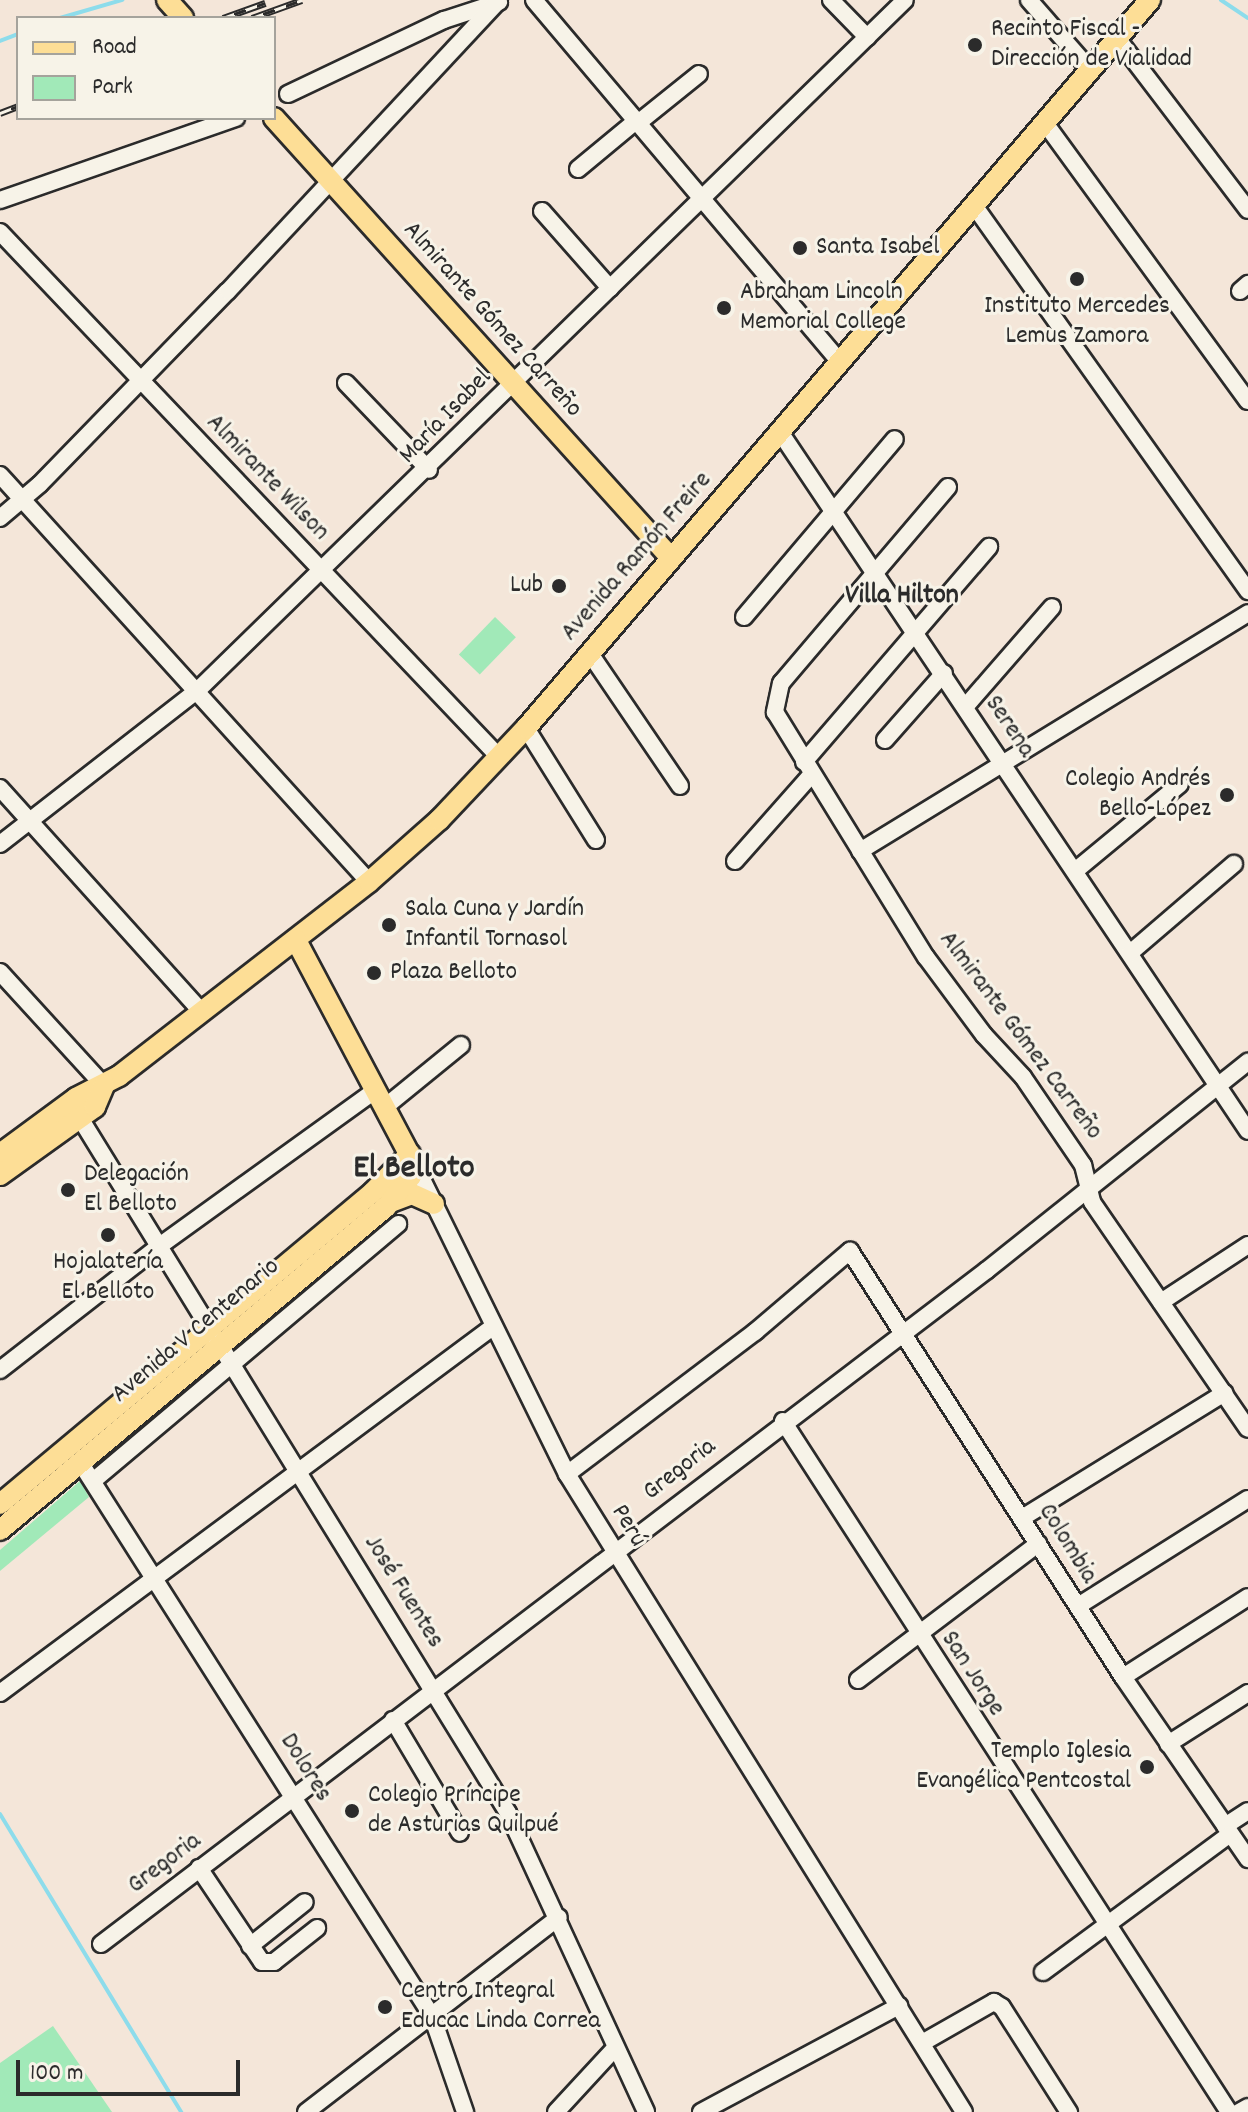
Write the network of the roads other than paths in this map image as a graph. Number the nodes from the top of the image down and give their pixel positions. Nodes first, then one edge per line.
1 (167, 0) edge
2 (534, 0) edge
3 (831, 0) edge
4 (905, 0) edge
5 (1029, 0) edge
6 (1150, 0) edge
7 (501, 2) edge
8 (181, 16) edge
9 (867, 37) junction
10 (1117, 38) junction
11 (1090, 70) junction
12 (699, 74) dead end
13 (288, 94) dead end
14 (230, 120) edge
15 (276, 120) edge
16 (637, 122) junction
17 (1045, 123) junction
18 (578, 169) dead end
19 (327, 179) junction
20 (0, 200) edge
21 (700, 200) junction
22 (973, 204) junction
23 (1248, 210) edge
24 (542, 211) dead end
25 (0, 232) edge
26 (610, 288) junction
27 (839, 361) junction
28 (141, 381) junction
29 (513, 382) junction
30 (346, 383) dead end
31 (1248, 401) edge
32 (780, 432) junction
33 (895, 439) dead end
34 (429, 470) junction
35 (0, 475) edge
36 (948, 487) dead end
37 (23, 500) junction
38 (834, 509) junction
39 (0, 518) edge
40 (989, 547) dead end
41 (671, 558) junction
42 (876, 571) junction
43 (323, 572) junction
44 (1248, 591) edge
45 (1052, 607) dead end
46 (1248, 613) edge
47 (744, 617) dead end
48 (917, 634) junction
49 (589, 652) junction
50 (944, 673) junction
51 (199, 689) junction
52 (966, 706) junction
53 (526, 728) junction
54 (885, 740) dead end
55 (499, 757) junction
56 (1002, 762) junction
57 (808, 768) junction
58 (1180, 784) dead end
59 (680, 786) dead end
60 (0, 788) edge
61 (30, 821) junction
62 (596, 840) dead end
63 (0, 844) edge
64 (860, 851) junction
65 (735, 861) dead end
66 (1234, 864) dead end
67 (1075, 871) junction
68 (369, 882) junction
69 (296, 940) junction
70 (1130, 953) junction
71 (0, 972) edge
72 (202, 1012) junction
73 (461, 1045) dead end
74 (1248, 1062) edge
75 (1217, 1084) junction
76 (96, 1090) junction
77 (380, 1098) junction
78 (80, 1118) junction
79 (1248, 1131) edge
80 (0, 1154) edge
81 (412, 1160) junction
82 (0, 1175) edge
83 (1086, 1187) junction
84 (391, 1202) junction
85 (434, 1204) junction
86 (398, 1224) dead end
87 (1248, 1245) edge
88 (158, 1247) junction
89 (1161, 1302) junction
90 (494, 1326) junction
91 (904, 1331) junction
92 (216, 1335) junction
93 (232, 1363) junction
94 (0, 1370) edge
95 (1224, 1393) junction
96 (1242, 1406) edge
97 (783, 1421) junction
98 (1248, 1429) edge
99 (80, 1462) junction
100 (299, 1471) junction
101 (567, 1474) junction
102 (93, 1481) junction
103 (1248, 1499) edge
104 (0, 1504) edge
105 (1022, 1518) junction
106 (0, 1530) edge
107 (1038, 1544) junction
108 (613, 1552) junction
109 (155, 1579) junction
110 (1248, 1597) edge
111 (1078, 1606) junction
112 (918, 1635) junction
113 (1123, 1677) junction
114 (858, 1680) dead end
115 (435, 1688) junction
116 (0, 1693) edge
117 (1248, 1693) edge
118 (393, 1720) junction
119 (1168, 1744) junction
120 (295, 1797) junction
121 (1248, 1811) edge
122 (1227, 1831) junction
123 (460, 1833) dead end
124 (1248, 1859) edge
125 (199, 1868) junction
126 (305, 1902) dead end
127 (559, 1917) junction
128 (1107, 1922) junction
129 (317, 1928) dead end
130 (101, 1944) dead end
131 (250, 1946) junction
132 (1043, 1972) dead end
133 (899, 2006) junction
134 (432, 2016) junction
135 (922, 2043) junction
136 (616, 2047) junction
137 (1248, 2107) edge
138 (306, 2112) edge
139 (465, 2112) edge
140 (556, 2112) edge
141 (646, 2112) edge
142 (701, 2112) edge
143 (964, 2112) edge
144 (1069, 2112) edge
145 (1229, 2112) edge
146 (1239, 2112) edge

1 - 8 main road
2 - 16 street
3 - 9 street
4 - 9 street, María Isabel
5 - 11 street
6 - 10 main road, Avenida Ramón Freire
7 - 13 street
7 - 19 street
9 - 21 street, María Isabel
10 - 11 main road, Avenida Ramón Freire
10 - 23 street
11 - 17 main road, Avenida Ramón Freire
12 - 16 street
14 - 20 street
15 - 19 main road, Almirante Gómez Carreño
16 - 18 street
16 - 21 street
17 - 22 main road, Avenida Ramón Freire
17 - 31 street
19 - 28 street
19 - 29 main road, Almirante Gómez Carreño
21 - 26 street, María Isabel
21 - 27 street
22 - 27 main road, Avenida Ramón Freire
22 - 44 street
24 - 26 street
25 - 28 street, Almirante Wilson
26 - 29 street, María Isabel
27 - 32 main road, Avenida Ramón Freire
28 - 37 street
28 - 43 street, Almirante Wilson
29 - 34 street, María Isabel
29 - 41 main road, Almirante Gómez Carreño
30 - 34 street
32 - 38 street, Serena
32 - 41 main road, Avenida Ramón Freire
33 - 38 street
34 - 43 street, María Isabel
35 - 37 street
36 - 42 street
37 - 39 street
37 - 51 street
38 - 42 street, Serena
38 - 47 street
40 - 48 street
41 - 49 main road, Avenida Ramón Freire
42 - 48 street, Serena
42 - 57 street, Almirante Gómez Carreño
43 - 51 street, María Isabel
43 - 55 street, Almirante Wilson
45 - 52 street
46 - 56 street
48 - 50 street, Serena
48 - 57 street
49 - 53 main road, Avenida Ramón Freire
49 - 59 street
50 - 52 street, Serena
50 - 54 street
51 - 61 street, María Isabel
51 - 68 street
52 - 56 street, Serena
53 - 55 main road, Avenida Ramón Freire
53 - 62 street
55 - 68 main road, Avenida Ramón Freire
56 - 64 street
56 - 67 street, Serena
57 - 64 street, Almirante Gómez Carreño
57 - 65 street
58 - 67 street
60 - 61 street
61 - 63 street, María Isabel
61 - 72 street
64 - 83 street, Almirante Gómez Carreño
66 - 70 street
67 - 70 street, Serena
68 - 69 main road, Avenida Ramón Freire
69 - 72 main road, Avenida Ramón Freire
69 - 77 main road, Perú
70 - 75 street, Serena
71 - 76 street
72 - 76 main road, Avenida Ramón Freire
73 - 77 street
74 - 75 street, Gregoria
75 - 79 street, Serena
75 - 83 street, Gregoria
76 - 78 main road, Avenida Ramón Freire
76 - 80 main road, Avenida Ramón Freire
77 - 81 main road, Perú
77 - 88 street
78 - 82 main road, Avenida Ramón Freire
78 - 88 street, José Fuentes
81 - 84 main road, Avenida V Centenario
81 - 85 street, Perú
81 - 92 main road, Avenida V Centenario
83 - 89 street, Almirante Gómez Carreño
83 - 91 street, Gregoria
84 - 85 main road
84 - 92 main road, Avenida V Centenario
85 - 90 street, Perú
86 - 93 street
87 - 89 street
88 - 92 street, José Fuentes
88 - 94 street
89 - 95 street, Almirante Gómez Carreño
90 - 100 street
90 - 101 street, Perú
91 - 97 street, Gregoria
91 - 101 street, Colombia
91 - 105 street, Colombia
92 - 93 street, José Fuentes
92 - 99 main road, Avenida V Centenario
92 - 104 main road, Avenida V Centenario
93 - 100 street, José Fuentes
93 - 102 street
95 - 96 street, Almirante Gómez Carreño
95 - 105 street
96 - 98 street, Almirante Gómez Carreño
97 - 108 street, Gregoria
97 - 112 street, San Jorge
99 - 102 street, Dolores
99 - 106 main road, Avenida V Centenario
100 - 109 street
100 - 115 street, José Fuentes
101 - 108 street, Perú
102 - 109 street, Dolores
103 - 111 street
105 - 107 street, Colombia
107 - 111 street, Colombia
107 - 112 street
108 - 115 street, Gregoria
108 - 133 street, Perú
109 - 116 street
109 - 120 street, Dolores
110 - 113 street
111 - 113 street, Colombia
112 - 114 street
112 - 128 street, San Jorge
113 - 119 street, Colombia
115 - 118 street, Gregoria
115 - 127 street, José Fuentes
117 - 119 street
118 - 120 street, Gregoria
118 - 123 street
119 - 122 street, Colombia
120 - 125 street, Gregoria
120 - 134 street, Dolores
121 - 122 street
122 - 124 street, Colombia
122 - 128 street
125 - 130 street, Gregoria
125 - 131 street
126 - 131 street
127 - 134 street
127 - 136 street, José Fuentes
128 - 132 street
128 - 145 street, San Jorge
129 - 131 street
133 - 135 street, Perú
133 - 142 street
134 - 138 street
134 - 139 street, Dolores
135 - 143 street, Perú
135 - 144 street
136 - 140 street
136 - 141 street, José Fuentes
137 - 146 street

